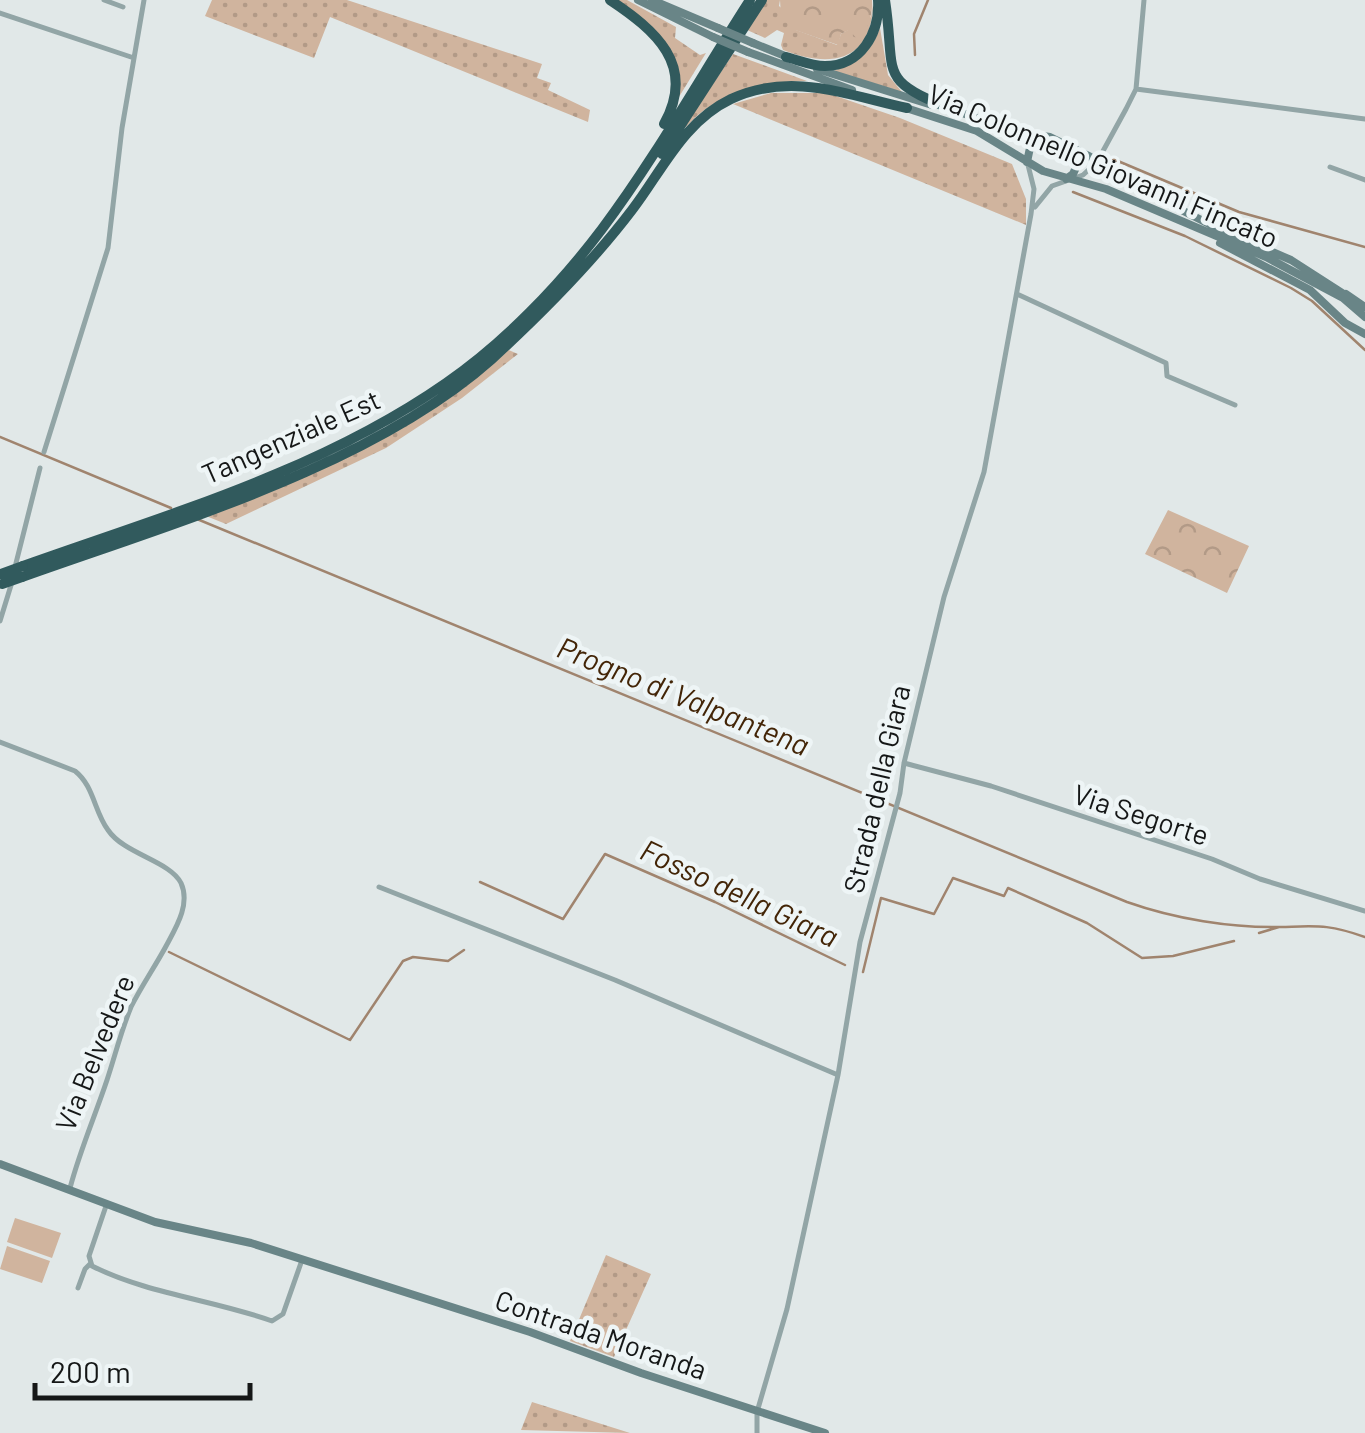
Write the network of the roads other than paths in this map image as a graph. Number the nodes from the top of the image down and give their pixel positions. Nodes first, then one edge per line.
1 (104, 0) edge
2 (144, 0) edge
3 (610, 0) edge
4 (638, 0) edge
5 (652, 0) edge
6 (750, 0) edge
7 (762, 0) edge
8 (882, 0) edge
9 (1144, 0) edge
10 (122, 7) dead end
11 (0, 13) edge
12 (750, 47) junction
13 (786, 57) junction
14 (134, 58) junction
15 (1136, 89) junction
16 (907, 108) junction
17 (958, 112) junction
18 (1365, 118) edge
19 (1050, 137) junction
20 (1070, 146) junction
21 (1028, 162) junction
22 (1097, 162) junction
23 (1330, 167) dead end
24 (1066, 179) junction
25 (1365, 180) edge
26 (1031, 214) junction
27 (1176, 220) junction
28 (601, 230) junction
29 (602, 247) junction
30 (1018, 294) junction
31 (1365, 311) edge
32 (1365, 334) edge
33 (1235, 405) dead end
34 (45, 450) dead end
35 (40, 468) dead end
36 (22, 571) junction
37 (1, 579) edge
38 (0, 621) edge
39 (0, 742) edge
40 (904, 763) junction
41 (378, 887) dead end
42 (1365, 911) edge
43 (838, 1075) junction
44 (0, 1164) edge
45 (70, 1188) junction
46 (107, 1203) junction
47 (302, 1260) junction
48 (91, 1263) junction
49 (78, 1288) dead end
50 (758, 1412) junction
51 (757, 1433) edge
52 (824, 1433) edge

1 - 10 street
2 - 14 street
3 - 28 highway
4 - 12 main road, Via Colonnello Giovanni Fincato, bridge
5 - 12 main road, Via Colonnello Giovanni Fincato, bridge
6 - 28 highway
7 - 29 highway
8 - 13 highway
8 - 17 highway
9 - 15 street
11 - 14 street
12 - 13 main road, Via Colonnello Giovanni Fincato
12 - 16 main road, Via Colonnello Giovanni Fincato
13 - 17 main road, Via Colonnello Giovanni Fincato
14 - 34 street
15 - 18 street
15 - 22 street
16 - 21 main road, Via Colonnello Giovanni Fincato
16 - 29 highway
17 - 19 main road, Via Colonnello Giovanni Fincato
19 - 20 main road, Via Colonnello Giovanni Fincato
19 - 21 main road
20 - 22 main road, Via Colonnello Giovanni Fincato
20 - 24 main road
21 - 24 main road, Via Colonnello Giovanni Fincato
21 - 26 street, Strada della Giara
22 - 24 street
22 - 31 main road, Via Colonnello Giovanni Fincato
23 - 25 street
24 - 26 street
24 - 27 main road, Via Colonnello Giovanni Fincato
26 - 30 street, Strada della Giara
27 - 31 main road, Via Colonnello Giovanni Fincato
27 - 32 main road
28 - 36 highway, Tangenziale Est
29 - 36 highway, Tangenziale Est
30 - 33 street
30 - 40 street, Strada della Giara
35 - 38 street
36 - 37 highway, Tangenziale Est, bridge
39 - 45 street, Via Belvedere
40 - 42 street, Via Segorte
40 - 43 street, Strada della Giara
41 - 43 street
43 - 50 street, Strada della Giara
44 - 45 main road
45 - 46 main road
46 - 47 main road
46 - 48 street
47 - 48 street
47 - 50 main road, Contrada Moranda
48 - 49 street
50 - 51 street, Strada della Giara
50 - 52 main road, Contrada Moranda

